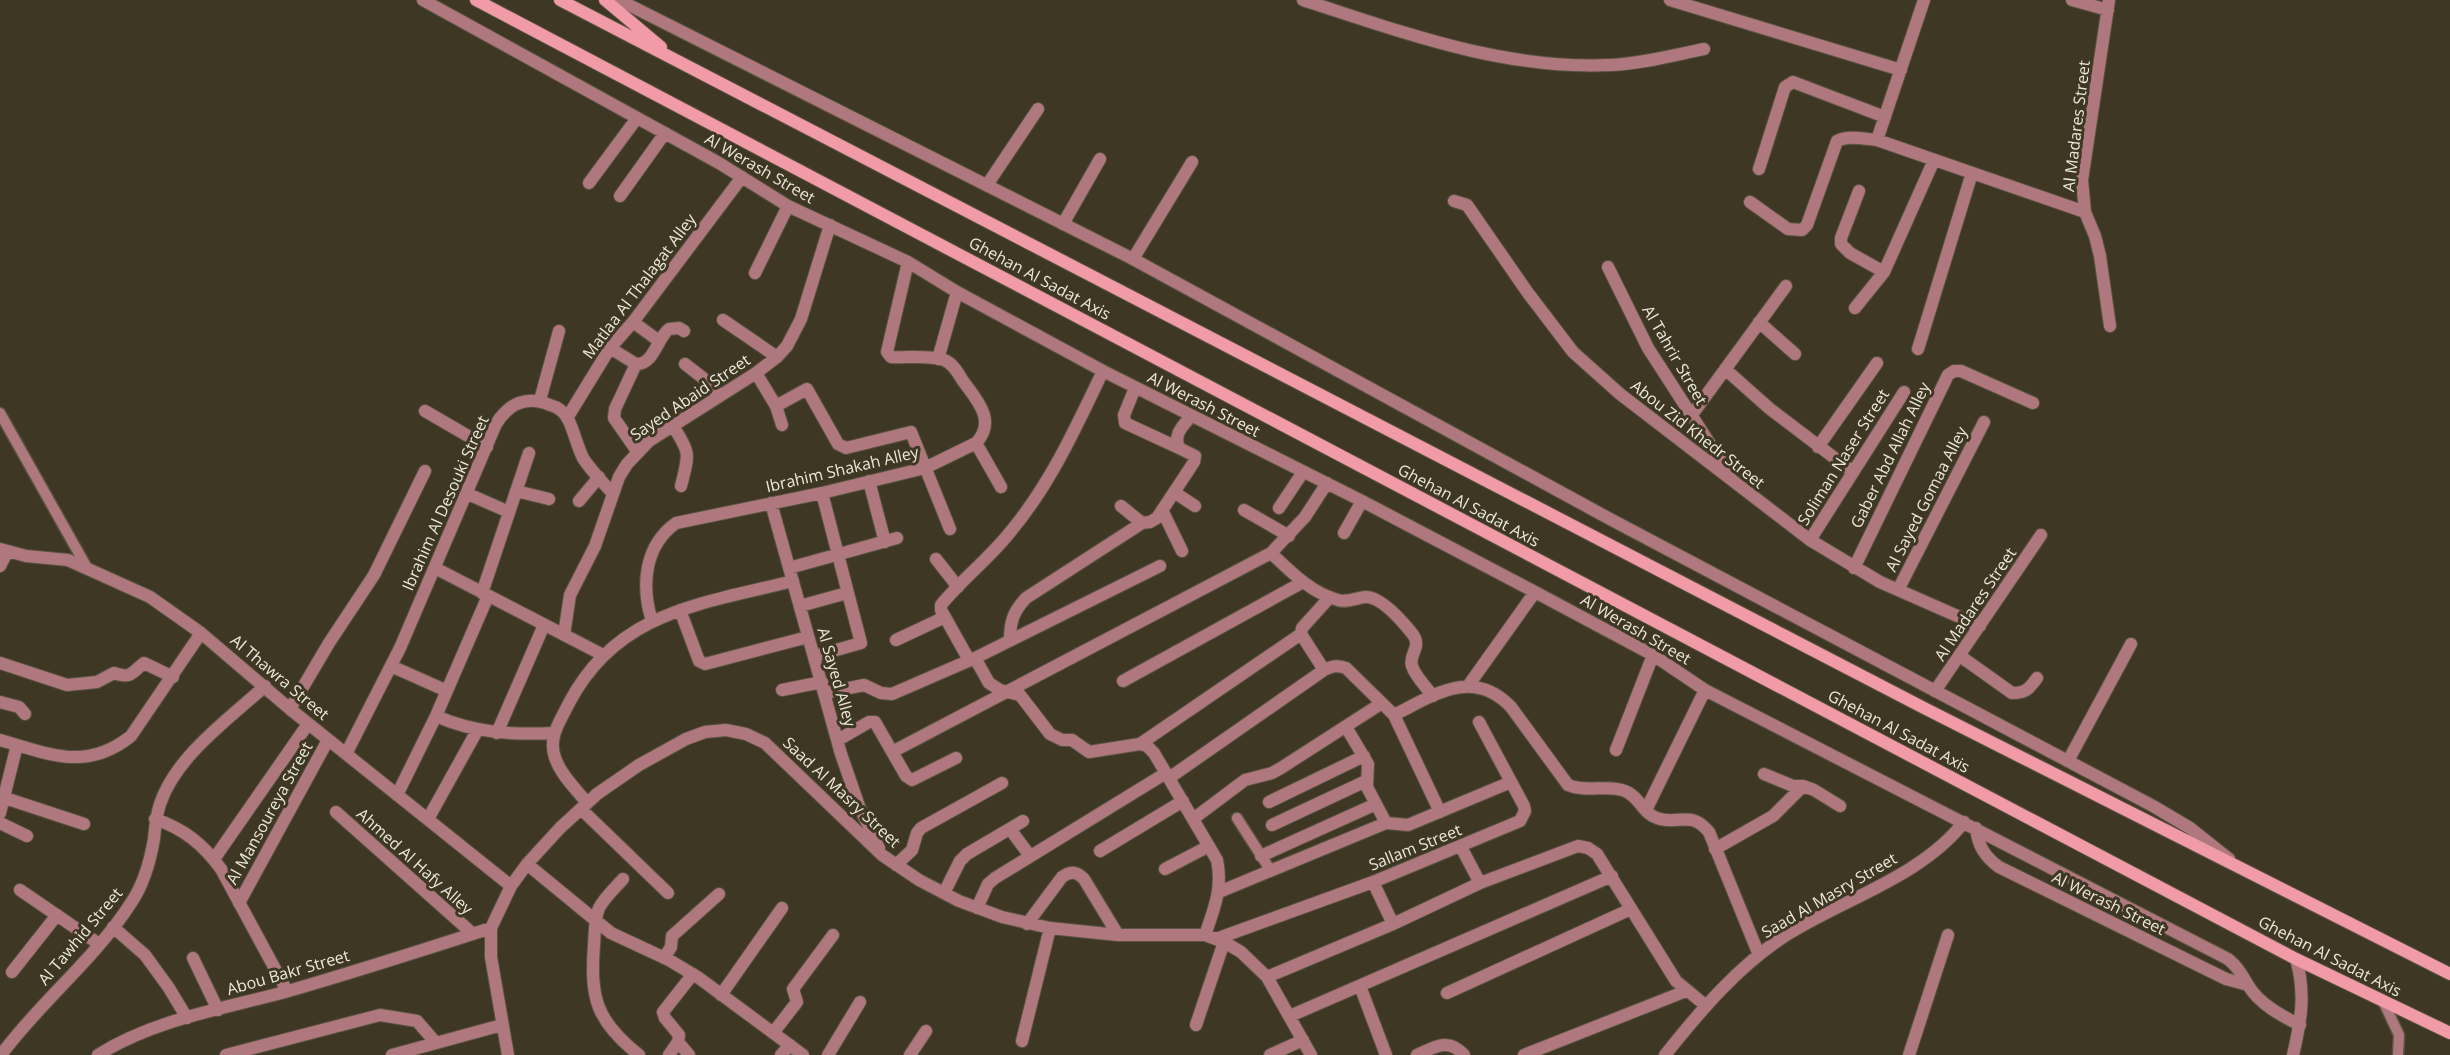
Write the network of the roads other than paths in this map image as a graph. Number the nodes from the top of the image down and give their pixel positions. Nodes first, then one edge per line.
1 (423, 0) edge
2 (476, 0) edge
3 (560, 0) edge
4 (605, 0) edge
5 (619, 0) edge
6 (1303, 0) edge
7 (1670, 0) edge
8 (1924, 0) edge
9 (2072, 0) edge
10 (2108, 5) edge
11 (1704, 49) dead end
12 (678, 62) junction
13 (1901, 70) junction
14 (1038, 109) dead end
15 (1885, 117) junction
16 (638, 118) junction
17 (665, 133) junction
18 (1877, 140) junction
19 (1100, 159) dead end
20 (1934, 160) junction
21 (1192, 162) dead end
22 (1760, 169) dead end
23 (1972, 172) junction
24 (742, 177) junction
25 (589, 183) dead end
26 (987, 185) junction
27 (1859, 191) dead end
28 (620, 196) dead end
29 (1454, 201) dead end
30 (1750, 202) dead end
31 (788, 206) junction
32 (2085, 212) junction
33 (1063, 224) junction
34 (830, 225) junction
35 (1133, 260) junction
36 (908, 262) junction
37 (1608, 267) dead end
38 (1884, 272) junction
39 (755, 273) dead end
40 (1786, 286) dead end
41 (957, 292) junction
42 (1855, 308) dead end
43 (723, 320) dead end
44 (633, 322) junction
45 (1760, 322) junction
46 (2110, 326) dead end
47 (559, 331) dead end
48 (684, 331) dead end
49 (659, 341) junction
50 (610, 348) junction
51 (1918, 350) dead end
52 (1795, 354) dead end
53 (777, 357) junction
54 (938, 359) junction
55 (1877, 363) dead end
56 (636, 364) junction
57 (685, 364) dead end
58 (1725, 369) junction
59 (1103, 371) junction
60 (756, 373) junction
61 (1136, 388) junction
62 (1904, 392) dead end
63 (719, 395) junction
64 (540, 400) junction
65 (2033, 403) dead end
66 (776, 406) junction
67 (424, 411) dead end
68 (0, 413) edge
69 (1191, 416) junction
70 (1691, 416) junction
71 (567, 418) junction
72 (1984, 422) dead end
73 (782, 425) dead end
74 (673, 426) junction
75 (976, 443) junction
76 (487, 447) junction
77 (1818, 447) junction
78 (1179, 448) junction
79 (637, 451) junction
80 (530, 453) dead end
81 (925, 468) junction
82 (425, 471) dead end
83 (1853, 471) junction
84 (1303, 472) junction
85 (599, 477) junction
86 (869, 482) junction
87 (1326, 483) junction
88 (681, 486) dead end
89 (1738, 486) junction
90 (1001, 487) dead end
91 (516, 492) junction
92 (1174, 492) junction
93 (822, 493) junction
94 (468, 494) junction
95 (613, 494) junction
96 (549, 499) dead end
97 (579, 501) dead end
98 (1362, 501) junction
99 (771, 503) junction
100 (1121, 506) dead end
101 (1195, 506) dead end
102 (1279, 508) dead end
103 (1162, 510) junction
104 (1244, 510) dead end
105 (509, 512) junction
106 (1142, 523) junction
107 (951, 529) dead end
108 (1344, 533) dead end
109 (2041, 535) dead end
110 (1289, 536) junction
111 (1810, 540) junction
112 (4, 550) edge
113 (1182, 550) dead end
114 (1271, 553) junction
115 (837, 555) junction
116 (936, 559) dead end
117 (0, 566) edge
118 (86, 566) junction
119 (1160, 566) dead end
120 (789, 567) junction
121 (1854, 567) junction
122 (435, 568) junction
123 (793, 581) junction
124 (1302, 582) junction
125 (958, 587) junction
126 (1898, 590) junction
127 (1535, 592) junction
128 (848, 593) junction
129 (485, 594) junction
130 (1330, 597) junction
131 (800, 606) junction
132 (680, 610) junction
133 (945, 618) junction
134 (652, 621) junction
135 (544, 625) junction
136 (1980, 626) junction
137 (201, 633) junction
138 (1301, 634) junction
139 (564, 635) junction
140 (808, 637) junction
141 (896, 640) dead end
142 (1010, 640) junction
143 (2131, 644) dead end
144 (603, 655) junction
145 (1653, 655) junction
146 (814, 656) junction
147 (1960, 656) junction
148 (972, 659) junction
149 (0, 663) edge
150 (391, 666) junction
151 (1324, 670) junction
152 (173, 676) junction
153 (2037, 678) dead end
154 (1123, 681) dead end
155 (265, 686) junction
156 (1468, 686) junction
157 (824, 687) junction
158 (782, 690) dead end
159 (1705, 690) junction
160 (447, 691) junction
161 (1935, 691) junction
162 (1010, 692) junction
163 (1433, 696) junction
164 (0, 702) edge
165 (1382, 703) junction
166 (290, 709) junction
167 (25, 714) dead end
168 (1394, 715) junction
169 (436, 716) junction
170 (1479, 722) dead end
171 (308, 724) junction
172 (1346, 726) junction
173 (478, 729) junction
174 (497, 733) junction
175 (554, 733) junction
176 (0, 740) edge
177 (328, 740) junction
178 (838, 740) junction
179 (1140, 744) junction
180 (17, 745) junction
181 (1616, 750) dead end
182 (892, 752) junction
183 (346, 754) junction
184 (1364, 756) junction
185 (956, 758) dead end
186 (2068, 761) junction
187 (1764, 774) dead end
188 (1168, 775) junction
189 (1366, 781) junction
190 (1511, 782) junction
191 (1002, 783) dead end
192 (1803, 786) junction
193 (4, 792) edge
194 (397, 795) junction
195 (1183, 801) junction
196 (1269, 802) dead end
197 (1376, 804) junction
198 (584, 806) junction
199 (1840, 806) dead end
200 (1646, 810) junction
201 (336, 812) dead end
202 (1440, 812) junction
203 (0, 813) edge
204 (1237, 818) dead end
205 (155, 819) junction
206 (428, 819) junction
207 (1193, 819) junction
208 (1023, 821) dead end
209 (1386, 822) junction
210 (1964, 822) junction
211 (0, 823) edge
212 (84, 824) dead end
213 (1272, 825) dead end
214 (1976, 828) junction
215 (1010, 829) junction
216 (27, 836) dead end
217 (1209, 846) junction
218 (1461, 847) junction
219 (1715, 849) junction
220 (1100, 851) dead end
221 (882, 855) junction
222 (1030, 856) junction
223 (1261, 856) junction
224 (214, 860) junction
225 (527, 864) junction
226 (896, 865) junction
227 (1165, 869) dead end
228 (2241, 870) junction
229 (1271, 871) junction
230 (1612, 876) junction
231 (623, 879) dead end
232 (1373, 882) junction
233 (1480, 883) junction
234 (511, 885) junction
235 (20, 890) dead end
236 (1219, 892) junction
237 (668, 893) dead end
238 (944, 893) junction
239 (719, 894) dead end
240 (239, 903) junction
241 (782, 908) dead end
242 (977, 908) junction
243 (1631, 909) junction
244 (57, 915) junction
245 (596, 920) junction
246 (1028, 924) junction
247 (1393, 924) junction
248 (113, 927) junction
249 (491, 928) junction
250 (1050, 928) junction
251 (472, 934) junction
252 (833, 935) dead end
253 (1118, 935) junction
254 (1948, 935) dead end
255 (1215, 938) junction
256 (99, 944) junction
257 (1759, 955) junction
258 (193, 958) dead end
259 (664, 958) junction
260 (2296, 959) junction
261 (12, 972) dead end
262 (693, 974) junction
263 (2450, 974) edge
264 (1267, 977) junction
265 (1360, 986) junction
266 (2248, 986) junction
267 (287, 991) junction
268 (1686, 991) junction
269 (1447, 993) dead end
270 (721, 994) junction
271 (860, 1002) dead end
272 (2384, 1003) junction
273 (1705, 1005) junction
274 (218, 1010) junction
275 (1290, 1016) junction
276 (187, 1018) junction
277 (502, 1025) junction
278 (1196, 1025) dead end
279 (2300, 1025) junction
280 (926, 1031) dead end
281 (773, 1033) junction
282 (2450, 1033) edge
283 (1303, 1040) junction
284 (1022, 1041) dead end
285 (678, 1042) junction
286 (436, 1043) junction
287 (785, 1050) edge
288 (1544, 1051) edge
289 (1, 1055) edge
290 (98, 1055) edge
291 (226, 1055) edge
292 (392, 1055) edge
293 (508, 1055) edge
294 (639, 1055) edge
295 (669, 1055) edge
296 (689, 1055) edge
297 (803, 1055) edge
298 (828, 1055) edge
299 (910, 1055) edge
300 (1269, 1055) edge
301 (1311, 1055) edge
302 (1386, 1055) edge
303 (1417, 1055) edge
304 (1464, 1055) edge
305 (1524, 1055) edge
306 (1665, 1055) edge
307 (1909, 1055) edge
308 (2293, 1055) edge
309 (2398, 1055) edge

1 - 16 street, Al Werash Street
2 - 260 main road, Ghehan Al Sadat Axis
3 - 12 main road, Ghehan Al Sadat Axis
4 - 12 main road
5 - 26 street
6 - 11 street
7 - 13 street
8 - 13 street
9 - 10 street
10 - 32 street, Al Madares Street
12 - 228 main road, Ghehan Al Sadat Axis
13 - 15 street
14 - 26 street
15 - 18 street
15 - 22 street
16 - 17 street, Al Werash Street
16 - 25 street
17 - 24 street, Al Werash Street
17 - 28 street
18 - 20 street
18 - 30 street
19 - 33 street
20 - 23 street
20 - 38 street
21 - 35 street
23 - 32 street
23 - 51 street
24 - 31 street, Al Werash Street
24 - 44 street, Matlaa Al Thalagat Alley
26 - 33 street
27 - 38 street
29 - 89 street, Abou Zid Khedr Street
31 - 34 street, Al Werash Street
31 - 39 street
32 - 46 street, Al Madares Street
33 - 35 street
34 - 36 street, Al Werash Street
34 - 53 street, Sayed Abaid Street
35 - 161 street
36 - 41 street, Al Werash Street
36 - 54 street
37 - 70 street, Al Tahrir Street
38 - 42 street
40 - 45 street
41 - 54 street
41 - 59 street, Al Werash Street
43 - 53 street
44 - 49 street
44 - 50 street, Matlaa Al Thalagat Alley
45 - 52 street
45 - 58 street
47 - 64 street
48 - 49 street
49 - 56 street
50 - 56 street
50 - 71 street, Matlaa Al Thalagat Alley
53 - 60 street, Sayed Abaid Street
54 - 75 street
55 - 77 street
56 - 79 street
57 - 63 street
58 - 70 street
58 - 77 street
59 - 61 street, Al Werash Street
59 - 125 street
60 - 63 street, Sayed Abaid Street
60 - 66 street
61 - 69 street, Al Werash Street
61 - 78 street
62 - 83 street, Soliman Naser Street
63 - 74 street, Sayed Abaid Street
64 - 71 street
64 - 76 street, Ibrahim Al Desouki Street
65 - 121 street, Gaber Abd Allah Alley
66 - 73 street
66 - 81 street
67 - 76 street
68 - 118 lane
69 - 78 street
69 - 84 street, Al Werash Street
70 - 89 street, Al Tahrir Street
71 - 85 street
72 - 126 street, Al Sayed Gomaa Alley
74 - 79 street, Sayed Abaid Street
74 - 88 street
75 - 81 street, Ibrahim Shakah Alley
75 - 90 street
76 - 94 street, Ibrahim Al Desouki Street
77 - 83 street
78 - 92 street
79 - 95 street, Sayed Abaid Street
80 - 91 street
81 - 86 street, Ibrahim Shakah Alley
81 - 107 street
82 - 166 street
83 - 111 street, Soliman Naser Street
84 - 87 street, Al Werash Street
84 - 102 street
85 - 95 street
85 - 97 street
86 - 93 street, Ibrahim Shakah Alley
86 - 115 street
87 - 98 street, Al Werash Street
87 - 110 street
89 - 111 street, Abou Zid Khedr Street
91 - 96 street
91 - 105 street
92 - 101 street
92 - 103 street
93 - 99 street, Ibrahim Shakah Alley
93 - 115 street
94 - 105 street
94 - 122 street, Ibrahim Al Desouki Street
95 - 139 street, Sayed Abaid Street
98 - 108 street
98 - 127 street, Al Werash Street
99 - 120 street, Al Sayed Alley
99 - 134 street, Ibrahim Shakah Alley
100 - 106 street
103 - 106 street
103 - 113 street
104 - 110 street
105 - 129 street
106 - 142 street
109 - 136 street, Al Madares Street
110 - 114 street
111 - 121 street, Abou Zid Khedr Street
112 - 117 street
112 - 118 street, Al Thawra Street
114 - 124 street
114 - 162 street
115 - 120 street
115 - 128 street
116 - 125 street
118 - 137 street, Al Thawra Street
119 - 142 street
120 - 123 street, Al Sayed Alley
121 - 126 street, Abou Zid Khedr Street
122 - 129 street
122 - 150 street, Ibrahim Al Desouki Street
123 - 131 street, Al Sayed Alley
123 - 132 street
124 - 130 street
124 - 154 street
125 - 133 street
126 - 136 street, Abou Zid Khedr Street
127 - 145 street, Al Werash Street
127 - 156 street
128 - 131 street
128 - 146 street
129 - 135 street
129 - 160 street
130 - 138 street
130 - 163 street
131 - 140 street, Al Sayed Alley
132 - 134 street
132 - 140 street
133 - 141 street
133 - 148 street
134 - 144 street
135 - 139 street
135 - 174 street
136 - 147 street, Al Madares Street
137 - 152 street
137 - 155 street, Al Thawra Street
138 - 151 street
138 - 179 street
139 - 144 street
140 - 146 street, Al Sayed Alley
142 - 148 street
143 - 186 street
144 - 175 street
145 - 159 street, Al Werash Street
145 - 181 street
146 - 157 street, Al Sayed Alley
147 - 153 street
147 - 161 street, Al Madares Street
148 - 157 street
148 - 162 street
149 - 152 street
150 - 160 street
150 - 183 street, Ibrahim Al Desouki Street
151 - 165 street
151 - 188 street
152 - 180 street
155 - 166 street, Al Thawra Street
155 - 205 street, Al Tawhid Street
156 - 163 street
156 - 200 street
157 - 158 street
157 - 178 street, Al Sayed Alley
159 - 200 street
159 - 210 street, Al Werash Street
160 - 169 street
161 - 186 street
162 - 179 street
162 - 182 street
163 - 168 street
164 - 167 street
165 - 168 street
165 - 172 street
166 - 171 street, Al Thawra Street
168 - 202 street
169 - 173 street
169 - 194 street
170 - 190 street, Sallam Street
171 - 177 street, Al Thawra Street
171 - 224 street
172 - 184 street
172 - 207 street
173 - 174 street
173 - 206 street
174 - 175 street
175 - 198 street
176 - 180 street
177 - 183 street, Al Thawra Street
177 - 240 street, Al Mansoureya Street
178 - 182 street
178 - 221 street, Al Sayed Alley
179 - 188 street
180 - 193 street
182 - 185 street
183 - 194 street, Al Thawra Street
184 - 189 street
184 - 196 street
186 - 228 street
187 - 192 street
188 - 195 street
188 - 222 street
189 - 197 street
189 - 213 street
190 - 202 street
190 - 218 street, Sallam Street
191 - 226 street
192 - 199 street
192 - 219 street
193 - 203 street
193 - 212 street
194 - 206 street, Al Thawra Street
195 - 207 street
195 - 220 street
197 - 209 street
197 - 223 street
198 - 221 street, Saad Al Masry Street
198 - 225 street, Saad Al Masry Street
198 - 237 street
200 - 219 street
201 - 251 street, Ahmed Al Hafy Alley
202 - 209 street
204 - 223 lane
205 - 224 street
205 - 248 street, Al Tawhid Street
206 - 234 street, Al Thawra Street
207 - 217 street
208 - 215 street
209 - 229 street
210 - 214 street, Al Werash Street
210 - 257 street, Saad Al Masry Street
211 - 216 street
214 - 266 street, Al Werash Street
214 - 266 street, Al Werash Street
215 - 222 street
215 - 238 street
217 - 227 street
217 - 236 street
218 - 232 street, Sallam Street
218 - 233 street
219 - 257 street
221 - 226 street, Saad Al Masry Street
222 - 242 street
223 - 229 lane
224 - 240 street
225 - 234 street, Saad Al Masry Street
225 - 245 street
226 - 238 street, Saad Al Masry Street
228 - 263 main road, Ghehan Al Sadat Axis
229 - 236 street
230 - 233 street
230 - 243 street
230 - 265 street
231 - 245 street
232 - 247 street
232 - 255 street, Sallam Street
233 - 247 street
234 - 249 street, Saad Al Masry Street
235 - 244 street
236 - 255 street
238 - 242 street, Saad Al Masry Street
239 - 259 street
240 - 267 street
241 - 270 street
242 - 246 street, Saad Al Masry Street
243 - 268 street
243 - 269 street
244 - 256 street
244 - 261 street
245 - 259 street
245 - 294 street
246 - 250 street, Saad Al Masry Street
246 - 253 street
247 - 264 street
248 - 256 street, Al Tawhid Street
248 - 276 street
249 - 251 street, Abou Bakr Street
249 - 277 street, Saad Al Masry Street
250 - 253 street, Saad Al Masry Street
250 - 284 street
251 - 267 street, Abou Bakr Street
252 - 281 street
253 - 255 street, Saad Al Masry Street
254 - 307 street
255 - 264 street
255 - 278 street
256 - 289 street, Al Tawhid Street
257 - 273 street, Saad Al Masry Street
258 - 274 street
259 - 262 street
260 - 272 main road, Ghehan Al Sadat Axis
260 - 279 street
262 - 270 street
262 - 285 street
264 - 275 street
265 - 275 street
265 - 302 street
266 - 279 street, Al Werash Street
267 - 274 street, Abou Bakr Street
268 - 273 street
268 - 288 street
270 - 281 street
271 - 298 street
272 - 282 main road, Ghehan Al Sadat Axis
272 - 309 lane
273 - 306 street, Saad Al Masry Street
274 - 276 street, Abou Bakr Street
275 - 283 street
276 - 290 street, Abou Bakr Street
277 - 286 street
277 - 293 street, Saad Al Masry Street
279 - 308 street
280 - 299 street
281 - 287 street
283 - 300 street
283 - 301 street
285 - 295 street
285 - 296 street
286 - 291 street
286 - 292 street
287 - 297 street
288 - 305 street
303 - 304 street

